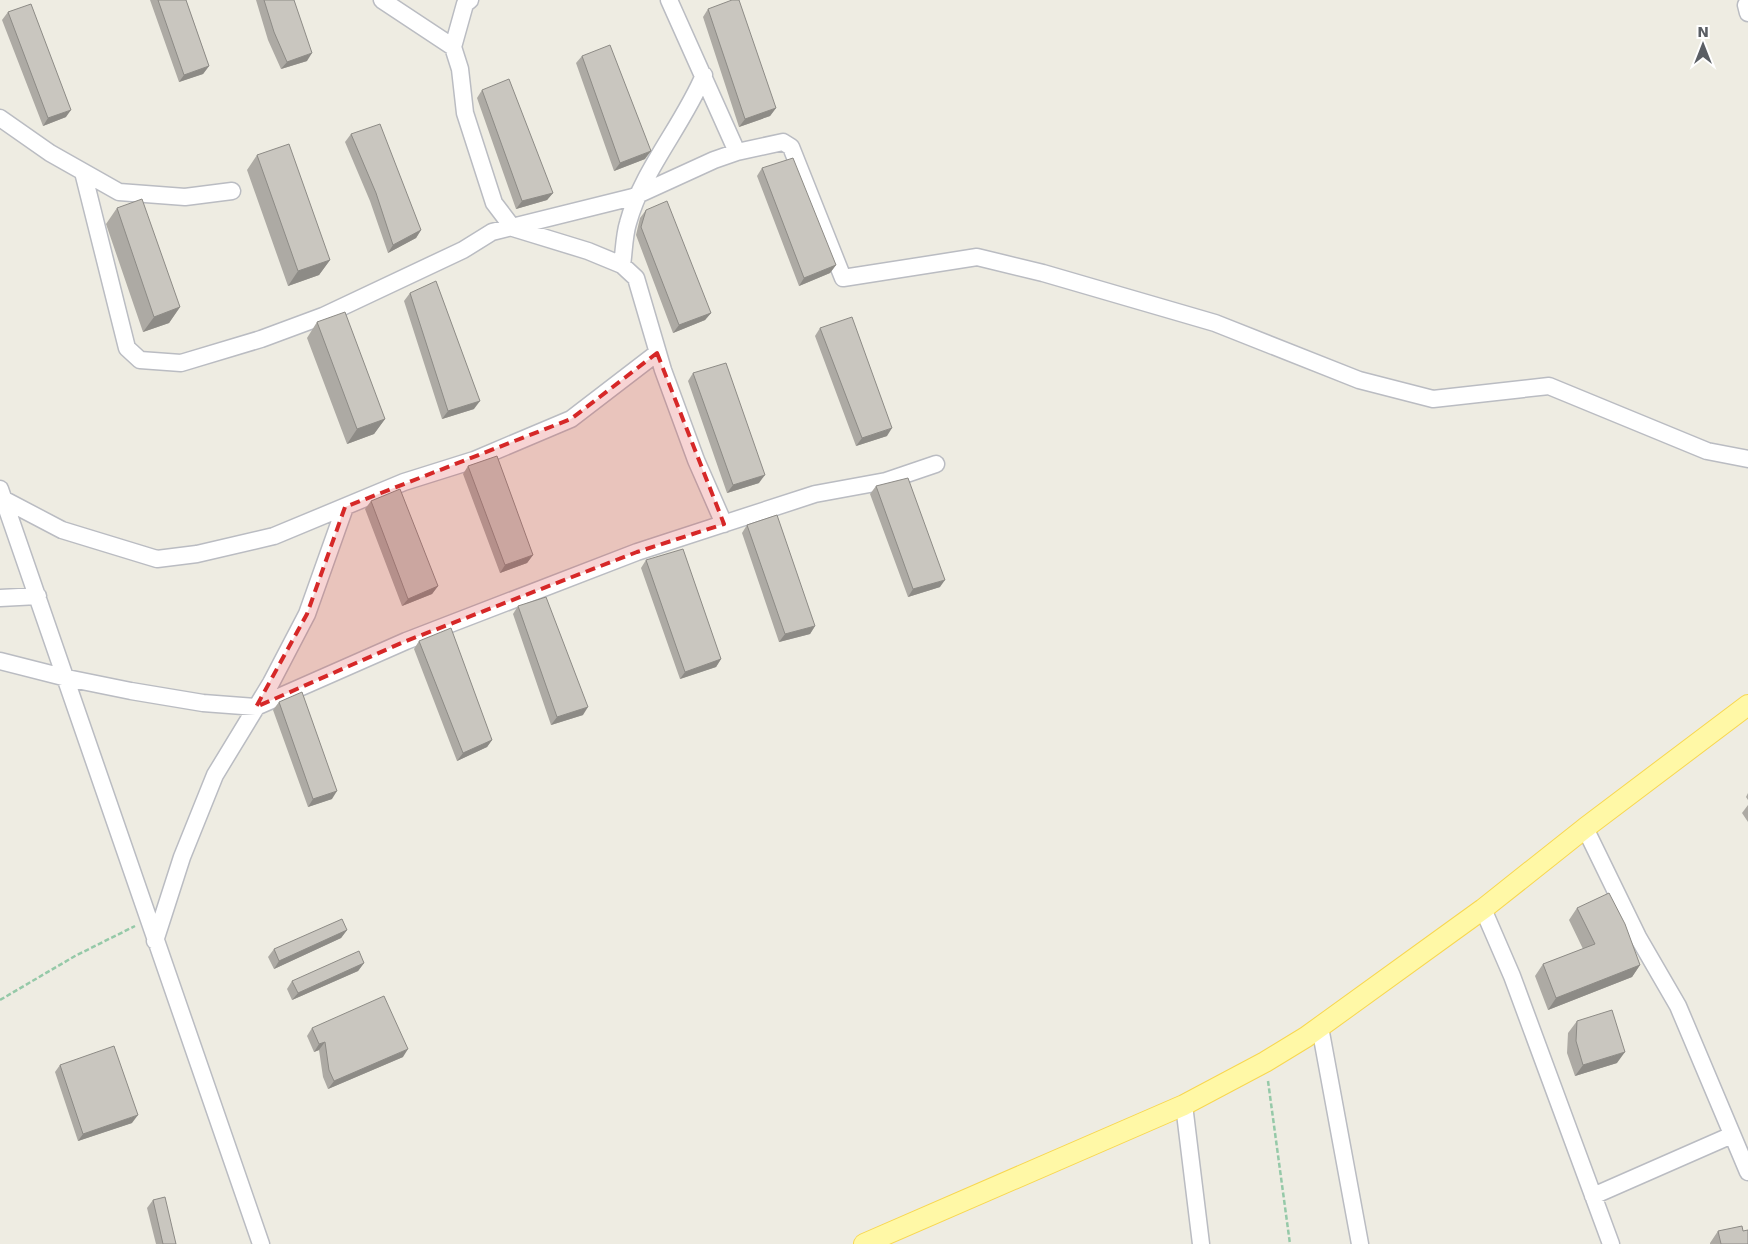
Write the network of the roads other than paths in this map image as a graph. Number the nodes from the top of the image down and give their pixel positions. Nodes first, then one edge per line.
1 (382, 0) edge
2 (470, 0) edge
3 (669, 0) edge
4 (453, 47) junction
5 (704, 75) junction
6 (0, 118) edge
7 (737, 152) junction
8 (83, 172) junction
9 (232, 191) dead end
10 (640, 194) junction
11 (513, 228) junction
12 (622, 265) junction
13 (657, 353) junction
14 (1748, 459) edge
15 (936, 464) dead end
16 (2, 494) edge
17 (345, 507) junction
18 (724, 524) junction
19 (38, 596) junction
20 (0, 598) edge
21 (0, 662) edge
22 (67, 678) junction
23 (1748, 705) edge
24 (256, 707) junction
25 (1585, 828) junction
26 (1483, 909) junction
27 (155, 941) junction
28 (1320, 1027) junction
29 (1184, 1105) junction
30 (1732, 1134) junction
31 (1748, 1172) edge
32 (1593, 1196) junction
33 (261, 1244) edge
34 (864, 1244) edge
35 (1202, 1244) edge
36 (1360, 1244) edge
37 (1611, 1244) edge

1 - 4 street
2 - 4 street
3 - 5 street
4 - 11 street
5 - 7 street
5 - 10 street
6 - 8 street
7 - 10 street
7 - 14 street
8 - 9 street
8 - 11 street
10 - 11 street
10 - 12 street
11 - 12 street
12 - 13 street
13 - 17 street
13 - 18 street
15 - 18 street
16 - 17 street
16 - 19 street
17 - 24 street
18 - 24 street
19 - 20 street
19 - 22 street
21 - 22 street
22 - 24 street
22 - 27 street
23 - 25 main road
24 - 27 street
25 - 26 main road
25 - 30 street
26 - 28 main road
26 - 32 street
27 - 33 street
28 - 29 main road
28 - 36 street
29 - 34 main road
29 - 35 street
30 - 31 street
30 - 32 street
32 - 37 street

